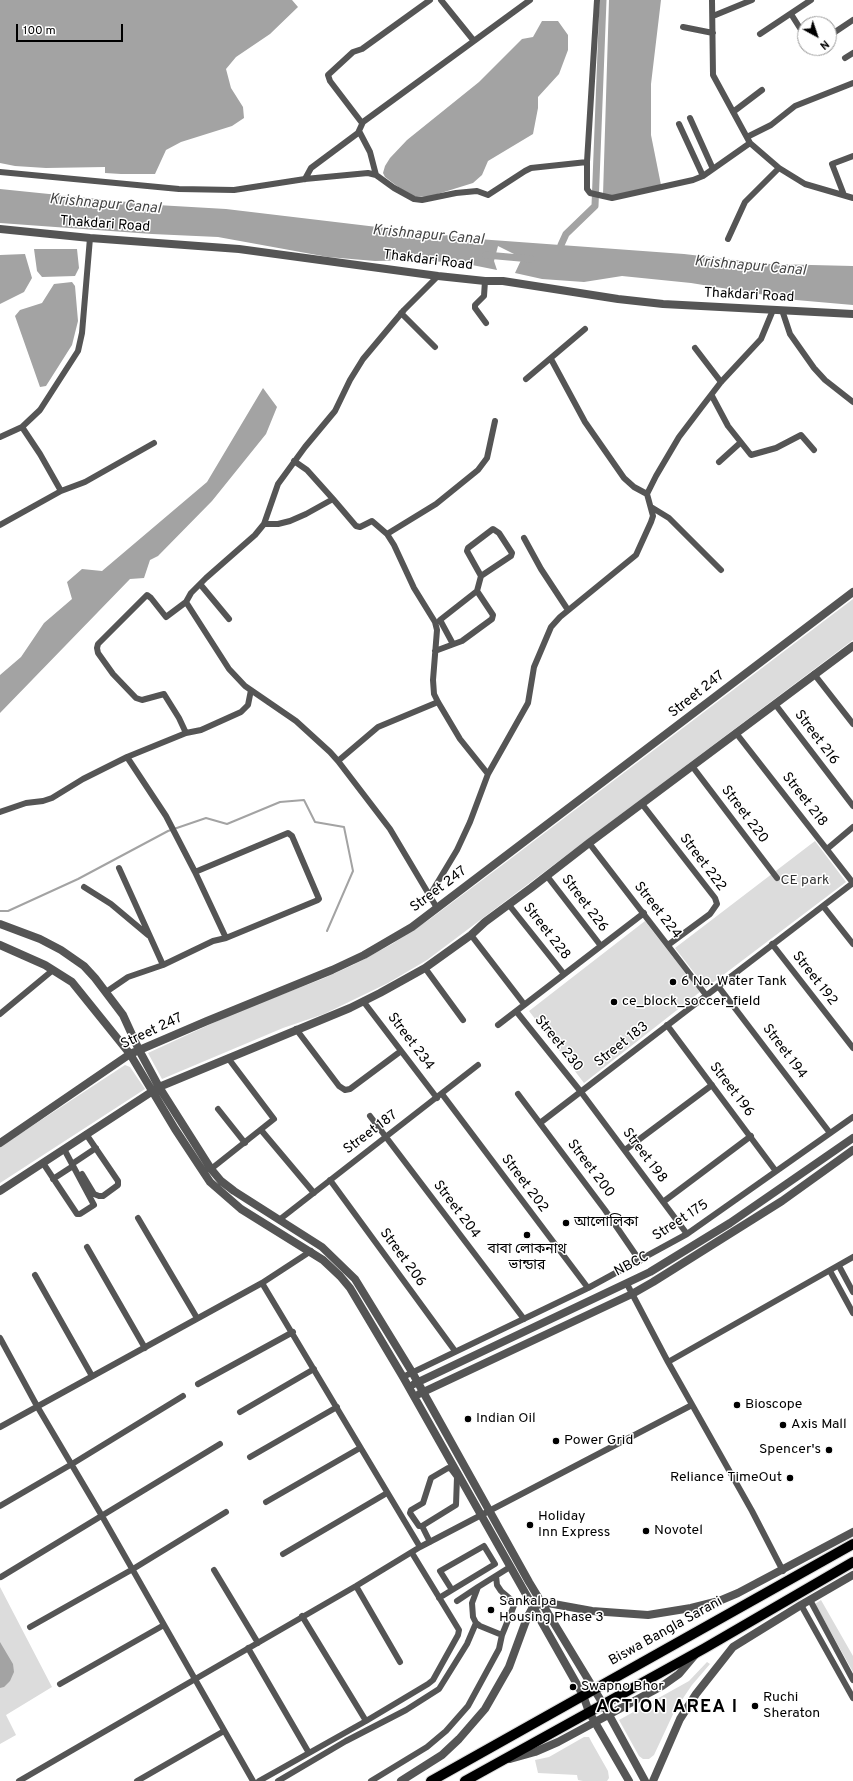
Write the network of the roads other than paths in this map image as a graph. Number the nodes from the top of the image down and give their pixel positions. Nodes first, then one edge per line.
1 (430, 0) edge
2 (441, 0) edge
3 (530, 0) edge
4 (597, 0) edge
5 (712, 0) edge
6 (752, 0) edge
7 (811, 0) edge
8 (791, 14) junction
9 (713, 16) junction
10 (853, 20) edge
11 (797, 23) edge
12 (683, 27) dead end
13 (837, 31) edge
14 (713, 32) junction
15 (760, 34) dead end
16 (474, 41) junction
17 (853, 53) edge
18 (845, 58) dead end
19 (853, 83) edge
20 (762, 90) dead end
21 (733, 112) junction
22 (690, 118) dead end
23 (362, 123) junction
24 (679, 124) dead end
25 (359, 131) junction
26 (748, 140) junction
27 (853, 156) edge
28 (587, 162) junction
29 (779, 168) junction
30 (712, 169) junction
31 (0, 172) edge
32 (376, 175) junction
33 (704, 176) junction
34 (305, 179) junction
35 (844, 195) junction
36 (853, 198) edge
37 (0, 229) edge
38 (90, 238) junction
39 (728, 239) dead end
40 (438, 276) junction
41 (485, 281) junction
42 (773, 310) junction
43 (782, 310) junction
44 (401, 313) junction
45 (853, 314) edge
46 (486, 323) dead end
47 (585, 330) dead end
48 (436, 347) dead end
49 (695, 348) dead end
50 (551, 359) junction
51 (526, 379) dead end
52 (721, 382) junction
53 (712, 396) junction
54 (853, 402) edge
55 (495, 421) dead end
56 (22, 427) junction
57 (0, 437) edge
58 (154, 443) dead end
59 (740, 443) junction
60 (814, 450) dead end
61 (294, 461) junction
62 (719, 462) dead end
63 (61, 491) junction
64 (647, 494) junction
65 (332, 499) junction
66 (651, 507) junction
67 (264, 524) junction
68 (0, 525) edge
69 (387, 534) junction
70 (524, 538) dead end
71 (721, 570) dead end
72 (481, 576) junction
73 (200, 584) junction
74 (477, 590) junction
75 (851, 595) edge
76 (186, 602) junction
77 (568, 610) junction
78 (229, 619) dead end
79 (453, 644) junction
80 (853, 646) edge
81 (434, 651) junction
82 (814, 674) junction
83 (251, 690) junction
84 (438, 702) junction
85 (775, 704) junction
86 (853, 724) edge
87 (186, 733) junction
88 (736, 733) junction
89 (127, 756) junction
90 (338, 761) junction
91 (692, 766) junction
92 (488, 774) junction
93 (642, 804) junction
94 (853, 806) edge
95 (0, 812) edge
96 (853, 827) edge
97 (589, 842) junction
98 (827, 849) junction
99 (119, 868) dead end
100 (196, 872) junction
101 (547, 876) junction
102 (776, 878) dead end
103 (853, 883) edge
104 (84, 887) dead end
105 (430, 895) junction
106 (509, 905) junction
107 (823, 906) junction
108 (437, 908) junction
109 (644, 913) junction
110 (0, 924) edge
111 (149, 935) junction
112 (471, 935) junction
113 (226, 938) junction
114 (772, 944) junction
115 (853, 944) edge
116 (0, 945) edge
117 (668, 945) junction
118 (601, 946) junction
119 (163, 965) junction
120 (425, 968) junction
121 (53, 970) junction
122 (564, 974) junction
123 (718, 986) junction
124 (106, 992) junction
125 (706, 995) junction
126 (363, 1001) junction
127 (524, 1004) junction
128 (516, 1011) junction
129 (0, 1014) edge
130 (462, 1020) dead end
131 (498, 1025) dead end
132 (667, 1025) junction
133 (296, 1029) junction
134 (853, 1048) edge
135 (139, 1050) junction
136 (401, 1051) junction
137 (130, 1054) junction
138 (228, 1058) junction
139 (478, 1065) dead end
140 (712, 1084) junction
141 (155, 1089) junction
142 (581, 1092) junction
143 (518, 1094) dead end
144 (439, 1096) junction
145 (218, 1109) dead end
146 (370, 1116) dead end
147 (853, 1117) edge
148 (540, 1124) junction
149 (261, 1130) junction
150 (830, 1133) junction
151 (86, 1134) junction
152 (751, 1136) junction
153 (386, 1137) junction
154 (853, 1138) edge
155 (0, 1142) edge
156 (245, 1143) junction
157 (65, 1148) junction
158 (96, 1148) junction
159 (625, 1150) junction
160 (853, 1150) edge
161 (43, 1163) junction
162 (74, 1164) junction
163 (211, 1169) junction
164 (775, 1170) junction
165 (53, 1179) junction
166 (330, 1180) junction
167 (0, 1191) edge
168 (314, 1193) junction
169 (663, 1202) junction
170 (138, 1218) dead end
171 (279, 1220) junction
172 (687, 1234) junction
173 (86, 1247) dead end
174 (311, 1251) junction
175 (853, 1258) edge
176 (640, 1260) junction
177 (838, 1266) junction
178 (830, 1271) junction
179 (35, 1275) dead end
180 (262, 1283) junction
181 (627, 1284) junction
182 (588, 1288) junction
183 (853, 1292) edge
184 (632, 1294) junction
185 (853, 1313) edge
186 (197, 1318) junction
187 (524, 1319) junction
188 (293, 1332) junction
189 (0, 1338) edge
190 (145, 1348) junction
191 (455, 1351) junction
192 (668, 1362) junction
193 (314, 1368) junction
194 (412, 1372) junction
195 (92, 1376) junction
196 (403, 1377) junction
197 (418, 1382) junction
198 (198, 1384) dead end
199 (408, 1387) junction
200 (423, 1391) junction
201 (183, 1396) dead end
202 (413, 1397) junction
203 (692, 1405) junction
204 (37, 1406) junction
205 (336, 1407) junction
206 (240, 1412) dead end
207 (0, 1427) edge
208 (220, 1444) dead end
209 (360, 1448) junction
210 (250, 1457) dead end
211 (72, 1464) junction
212 (387, 1493) junction
213 (266, 1502) dead end
214 (0, 1506) edge
215 (490, 1510) junction
216 (226, 1512) dead end
217 (481, 1515) junction
218 (102, 1516) junction
219 (422, 1526) junction
220 (853, 1532) edge
221 (430, 1542) junction
222 (496, 1543) junction
223 (853, 1544) edge
224 (420, 1547) junction
225 (486, 1549) junction
226 (412, 1553) junction
227 (283, 1554) dead end
228 (503, 1554) junction
229 (493, 1560) junction
230 (853, 1562) edge
231 (510, 1567) junction
232 (133, 1569) junction
233 (214, 1570) dead end
234 (783, 1571) junction
235 (496, 1576) junction
236 (853, 1576) edge
237 (2, 1577) dead end
238 (356, 1586) junction
239 (478, 1587) junction
240 (452, 1590) junction
241 (439, 1598) junction
242 (810, 1600) junction
243 (457, 1601) dead end
244 (542, 1603) junction
245 (801, 1605) junction
246 (533, 1608) junction
247 (302, 1616) junction
248 (476, 1623) junction
249 (164, 1625) junction
250 (30, 1627) dead end
251 (502, 1635) junction
252 (258, 1642) junction
253 (248, 1648) junction
254 (698, 1651) junction
255 (400, 1662) dead end
256 (194, 1678) junction
257 (853, 1680) edge
258 (60, 1684) dead end
259 (593, 1689) junction
260 (583, 1695) junction
261 (853, 1698) edge
262 (603, 1704) junction
263 (589, 1712) junction
264 (608, 1715) junction
265 (366, 1721) junction
266 (595, 1722) junction
267 (224, 1731) junction
268 (309, 1752) junction
269 (500, 1762) junction
270 (19, 1781) edge
271 (138, 1781) edge
272 (253, 1781) edge
273 (259, 1781) edge
274 (278, 1781) edge
275 (371, 1781) edge
276 (401, 1781) edge
277 (431, 1781) edge
278 (465, 1781) edge
279 (628, 1781) edge
280 (644, 1781) edge
281 (653, 1781) edge

1 - 23 street
2 - 16 street
3 - 16 street
4 - 28 street
5 - 9 street
6 - 9 street
7 - 8 street
8 - 11 street
8 - 15 street
9 - 14 street
10 - 13 street
12 - 14 street
14 - 21 street
16 - 23 street
17 - 18 street
19 - 26 street
20 - 21 street
21 - 26 street
22 - 30 street
23 - 25 street
24 - 33 street
25 - 32 street
25 - 34 street
26 - 29 street
26 - 30 street
27 - 35 street
28 - 32 street
28 - 33 street
29 - 35 street
29 - 39 street
30 - 33 street
31 - 34 street
32 - 34 street
35 - 36 street
37 - 38 street, Thakdari Road
38 - 40 street, Thakdari Road
38 - 56 street
40 - 41 street, Thakdari Road
40 - 44 street
41 - 42 street, Thakdari Road
41 - 46 street
42 - 43 street, Thakdari Road
42 - 52 street
43 - 45 street, Thakdari Road
43 - 54 street
44 - 48 street
44 - 61 street
47 - 50 street
49 - 52 street
50 - 51 street
50 - 64 street
52 - 53 street
53 - 59 street
53 - 64 street
55 - 69 street
56 - 57 street
56 - 63 street
58 - 63 street
59 - 60 street
59 - 62 street
61 - 65 street
61 - 67 street
63 - 68 street
64 - 66 street
65 - 67 street
65 - 69 street
66 - 71 street
66 - 77 street
67 - 73 street
69 - 81 street
70 - 77 street
72 - 72 street
72 - 74 street
73 - 76 street
73 - 78 street
74 - 79 street
74 - 79 street
75 - 108 street, Street 247
76 - 83 street
76 - 87 street
77 - 92 street
79 - 81 street
80 - 82 street
81 - 84 street
82 - 85 street
82 - 86 street
83 - 87 street
83 - 90 street
84 - 90 street
84 - 92 street
85 - 88 street
85 - 94 street, Street 216
87 - 89 street
88 - 91 street
88 - 98 street, Street 218
89 - 95 street
89 - 100 street
90 - 105 street
91 - 93 street
91 - 102 street, Street 220
92 - 105 street
93 - 97 street
93 - 117 street, Street 222
96 - 98 street
97 - 101 street
97 - 109 street, Street 224
98 - 103 street, Street 218
99 - 111 street
100 - 113 street
100 - 113 street
101 - 106 street
101 - 118 street, Street 226
103 - 107 street, Street 183
104 - 111 street
105 - 108 street
106 - 112 street
106 - 122 street, Street 228
107 - 114 street, Street 183
107 - 115 street
108 - 135 street, Street 247
109 - 117 street, Street 224
109 - 118 street
110 - 124 street
111 - 119 street
112 - 120 street
112 - 127 street, Street 230
113 - 119 street
114 - 123 street, Street 183
114 - 134 street, Street 192
116 - 121 street
117 - 125 street, Street 224
118 - 122 street
119 - 124 street
120 - 126 street
120 - 130 street
121 - 129 street
121 - 137 street
122 - 127 street
123 - 125 street, Street 183
123 - 150 street, Street 194
124 - 135 street
125 - 132 street, Street 183
126 - 133 street
126 - 136 street, Street 234
127 - 128 street
128 - 131 street
128 - 142 street, Street 230
132 - 140 street, Street 196
132 - 142 street, Street 183
133 - 136 street
133 - 138 street
135 - 137 street, Street 247
135 - 141 street
136 - 144 street, Street 234
137 - 141 street
137 - 155 street, Street 247
138 - 141 street
138 - 149 street
139 - 144 street, Street 187
140 - 152 street, Street 196
140 - 159 street
141 - 151 street
141 - 163 street
141 - 174 street
142 - 148 street, Street 183
142 - 159 street, Street 198
143 - 148 street, Street 200
144 - 153 street, Street 187
144 - 182 street, Street 202
145 - 156 street
146 - 153 street, Street 204
147 - 150 street, Street 175
148 - 176 street, Street 200
149 - 156 street
149 - 168 street
150 - 164 street, Street 175
151 - 157 street
151 - 158 street
152 - 164 street, Street 196
152 - 169 street
153 - 166 street, Street 187
153 - 187 street, Street 204
154 - 181 street, NBCC
156 - 163 street
157 - 161 street
157 - 162 street
158 - 162 street
158 - 162 street
159 - 169 street, Street 198
160 - 184 street
161 - 165 street
161 - 167 street
162 - 165 street
162 - 165 street
163 - 171 street
164 - 172 street, Street 175
166 - 168 street, Street 187
166 - 191 street, Street 206
168 - 171 street, Street 187
169 - 172 street, Street 198
170 - 186 street
171 - 194 street
172 - 176 street, Street 175
173 - 190 street
174 - 180 street
174 - 196 street
175 - 177 street
176 - 182 street, Street 175
177 - 178 street
177 - 183 street
178 - 185 street
178 - 192 street
179 - 195 street
180 - 186 street
180 - 188 street
181 - 184 street
181 - 197 street, NBCC
182 - 187 street, Street 175
184 - 192 street
184 - 200 street
186 - 190 street
187 - 191 street, Street 175
188 - 193 street
188 - 198 street
189 - 204 street
190 - 195 street
191 - 194 street, Street 175
192 - 203 street
193 - 205 street
193 - 206 street
194 - 196 street, Street 175
194 - 197 street
195 - 204 street
196 - 199 street
197 - 199 street, NBCC
197 - 200 street
199 - 202 street
200 - 202 street
200 - 215 street
201 - 211 street
202 - 217 street
203 - 215 street
203 - 234 street
204 - 207 street
204 - 211 street
205 - 209 street
205 - 210 street
208 - 218 street
209 - 212 street
209 - 213 street
211 - 214 street
211 - 218 street
212 - 224 street
212 - 227 street
215 - 217 street
215 - 244 street
216 - 232 street
217 - 221 street
217 - 222 street
218 - 232 street
218 - 237 street
219 - 219 street
219 - 221 street
220 - 234 street
221 - 224 street
222 - 225 street
222 - 228 street
223 - 259 main road, Biswa Bangla Sarani
224 - 226 street
225 - 229 street
225 - 240 street
226 - 238 street
226 - 241 street
228 - 229 street
228 - 231 street
229 - 240 street
230 - 254 main road
231 - 235 street
231 - 246 street
232 - 249 street
232 - 250 street
233 - 252 street
234 - 244 street
235 - 239 street
235 - 251 street
236 - 242 street
238 - 247 street
238 - 255 street
239 - 243 street
239 - 248 street
240 - 241 street
241 - 265 street
242 - 245 street
242 - 257 street
244 - 246 street
244 - 259 street
245 - 261 street
245 - 281 street
246 - 260 street
246 - 276 street
247 - 252 street
247 - 265 street
248 - 251 street
248 - 274 street
249 - 256 street
249 - 258 street
251 - 275 street
252 - 253 street
253 - 256 street
253 - 268 street
254 - 262 main road
254 - 264 street
256 - 267 street
256 - 270 street
259 - 260 main road, Biswa Bangla Sarani
259 - 262 street
260 - 263 street
260 - 277 main road, Biswa Bangla Sarani
262 - 263 main road
262 - 264 street
263 - 266 street
263 - 269 main road
264 - 266 street
264 - 280 street
265 - 268 street
266 - 269 street
266 - 279 street
267 - 271 street
267 - 272 street
268 - 273 street
269 - 278 main road

